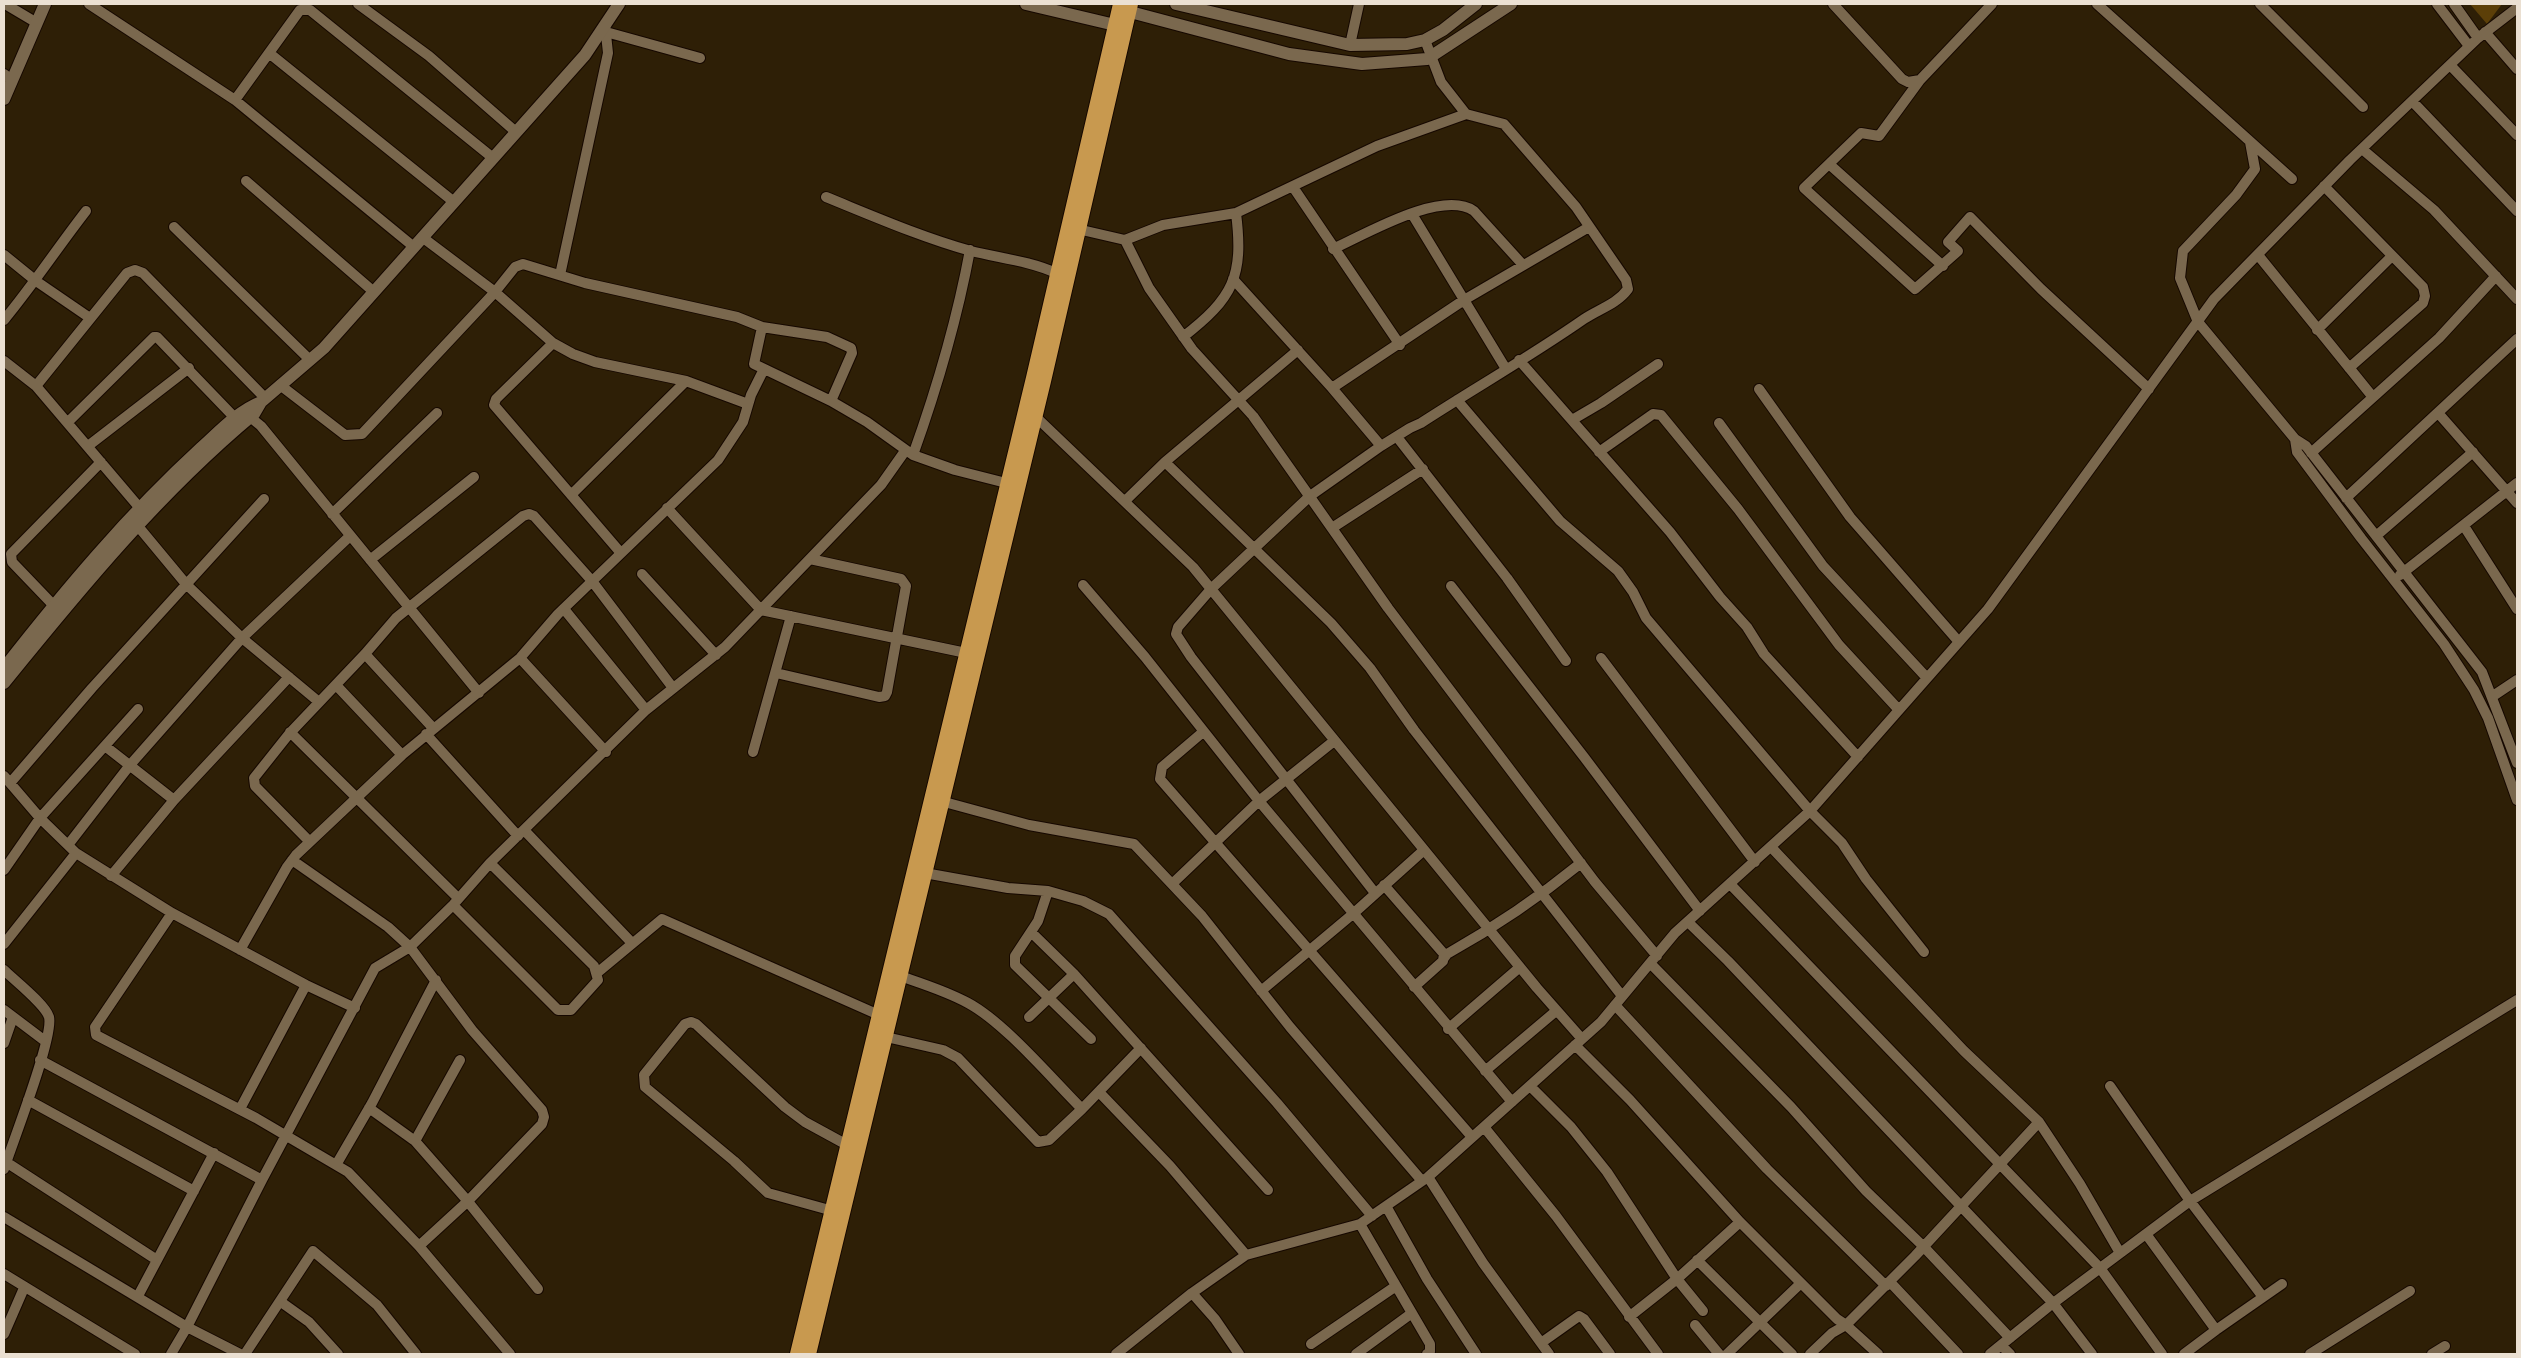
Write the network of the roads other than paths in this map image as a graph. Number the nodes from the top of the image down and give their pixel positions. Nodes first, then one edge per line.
1 (5, 4) edge
2 (45, 4) edge
3 (89, 4) edge
4 (358, 4) edge
5 (619, 4) edge
6 (1026, 4) edge
7 (1176, 4) edge
8 (1359, 4) edge
9 (1476, 4) edge
10 (1511, 4) edge
11 (1832, 4) edge
12 (1992, 4) edge
13 (2097, 4) edge
14 (2260, 4) edge
15 (2437, 4) edge
16 (2454, 4) edge
17 (1125, 7) edge
18 (2517, 8) edge
19 (37, 23) junction
20 (1115, 25) junction
21 (605, 28) junction
22 (2482, 35) junction
23 (1425, 40) junction
24 (1350, 45) junction
25 (2470, 46) junction
26 (270, 53) junction
27 (1431, 57) junction
28 (700, 58) dead end
29 (2451, 66) junction
30 (2517, 69) edge
31 (8, 77) edge
32 (1920, 80) junction
33 (4, 99) edge
34 (235, 100) junction
35 (2413, 102) junction
36 (2363, 107) dead end
37 (1466, 114) junction
38 (516, 132) junction
39 (2517, 135) edge
40 (2250, 142) junction
41 (2362, 149) junction
42 (493, 158) junction
43 (1829, 164) junction
44 (2292, 179) dead end
45 (246, 181) dead end
46 (2324, 186) junction
47 (1293, 187) junction
48 (826, 197) dead end
49 (454, 202) junction
50 (86, 211) dead end
51 (2517, 211) edge
52 (1236, 213) junction
53 (1412, 214) junction
54 (174, 227) dead end
55 (1589, 227) junction
56 (1073, 228) junction
57 (1125, 240) junction
58 (418, 242) junction
59 (1333, 249) junction
60 (970, 250) junction
61 (4, 255) edge
62 (2258, 255) junction
63 (2392, 256) junction
64 (1523, 265) junction
65 (1943, 266) junction
66 (1056, 273) junction
67 (560, 275) junction
68 (2496, 276) junction
69 (1233, 279) junction
70 (36, 281) junction
71 (374, 292) junction
72 (495, 292) junction
73 (2517, 299) edge
74 (1464, 300) junction
75 (90, 318) junction
76 (4, 320) edge
77 (2198, 322) junction
78 (762, 327) junction
79 (2317, 330) junction
80 (1183, 337) junction
81 (2517, 339) edge
82 (553, 343) junction
83 (1400, 344) junction
84 (1298, 350) junction
85 (310, 360) junction
86 (1520, 360) junction
87 (4, 361) edge
88 (1658, 364) dead end
89 (188, 368) junction
90 (2350, 368) junction
91 (764, 369) junction
92 (1506, 369) junction
93 (686, 381) junction
94 (280, 384) junction
95 (36, 386) junction
96 (1332, 388) junction
97 (1759, 389) dead end
98 (2149, 389) junction
99 (2372, 396) junction
100 (263, 400) junction
101 (1239, 400) junction
102 (1457, 400) junction
103 (831, 401) junction
104 (748, 404) junction
105 (436, 413) dead end
106 (1030, 414) junction
107 (2438, 414) junction
108 (250, 417) junction
109 (235, 418) junction
110 (1572, 420) junction
111 (68, 422) junction
112 (1719, 423) dead end
113 (1397, 436) junction
114 (2295, 440) junction
115 (88, 446) junction
116 (1381, 446) junction
117 (1599, 452) junction
118 (2473, 452) junction
119 (908, 453) junction
120 (2311, 453) junction
121 (101, 462) junction
122 (1165, 462) junction
123 (1423, 468) junction
124 (474, 477) dead end
125 (2517, 483) edge
126 (1013, 485) junction
127 (2507, 490) junction
128 (570, 495) junction
129 (1310, 496) junction
130 (2346, 498) junction
131 (264, 499) dead end
132 (1125, 501) junction
133 (2517, 504) edge
134 (667, 508) junction
135 (143, 512) junction
136 (332, 514) junction
137 (137, 525) junction
138 (2464, 526) junction
139 (1332, 528) junction
140 (350, 536) junction
141 (2376, 536) junction
142 (1255, 550) junction
143 (620, 552) junction
144 (810, 559) junction
145 (370, 560) junction
146 (2404, 572) junction
147 (642, 574) dead end
148 (2394, 580) junction
149 (592, 581) junction
150 (186, 584) junction
151 (1082, 585) dead end
152 (1451, 586) dead end
153 (1211, 589) junction
154 (408, 607) junction
155 (57, 609) junction
156 (564, 609) junction
157 (2517, 609) edge
158 (761, 610) junction
159 (791, 616) junction
160 (242, 638) junction
161 (896, 638) junction
162 (1959, 642) junction
163 (365, 654) junction
164 (972, 654) junction
165 (716, 655) junction
166 (520, 658) junction
167 (1601, 658) dead end
168 (1566, 661) dead end
169 (4, 668) edge
170 (776, 672) junction
171 (289, 677) junction
172 (1927, 678) junction
173 (2517, 680) edge
174 (4, 683) edge
175 (336, 685) junction
176 (673, 688) junction
177 (479, 693) junction
178 (2493, 696) junction
179 (319, 702) junction
180 (138, 709) dead end
181 (646, 710) junction
182 (1899, 710) junction
183 (430, 731) junction
184 (290, 732) junction
185 (1203, 732) junction
186 (1334, 741) junction
187 (105, 746) junction
188 (606, 752) junction
189 (753, 752) dead end
190 (402, 755) junction
191 (1858, 758) junction
192 (2517, 763) edge
193 (130, 766) junction
194 (7, 779) edge
195 (1286, 780) junction
196 (357, 797) junction
197 (174, 800) junction
198 (936, 800) junction
199 (2517, 800) edge
200 (1259, 801) junction
201 (1810, 812) junction
202 (40, 818) junction
203 (521, 833) junction
204 (1216, 841) junction
205 (310, 842) junction
206 (68, 845) junction
207 (1771, 847) junction
208 (1424, 850) junction
209 (76, 853) junction
210 (292, 860) junction
211 (1755, 862) junction
212 (490, 863) junction
213 (1580, 863) junction
214 (4, 870) edge
215 (918, 872) junction
216 (112, 876) junction
217 (1172, 884) junction
218 (1730, 884) junction
219 (1384, 885) junction
220 (1048, 891) junction
221 (1376, 893) junction
222 (1542, 895) junction
223 (456, 901) junction
224 (1700, 911) junction
225 (172, 914) junction
226 (1354, 914) junction
227 (1688, 922) junction
228 (1490, 930) junction
229 (1031, 932) junction
230 (632, 943) junction
231 (4, 944) edge
232 (410, 947) junction
233 (240, 950) junction
234 (1310, 950) junction
235 (1924, 952) dead end
236 (1444, 958) junction
237 (1653, 959) junction
238 (1520, 967) junction
239 (4, 970) edge
240 (597, 973) junction
241 (1074, 974) junction
242 (900, 976) junction
243 (436, 980) junction
244 (306, 985) junction
245 (1414, 987) junction
246 (1261, 992) junction
247 (1622, 996) junction
248 (1049, 998) junction
249 (2517, 1000) edge
250 (1615, 1004) junction
251 (355, 1008) junction
252 (4, 1010) edge
253 (1556, 1010) junction
254 (878, 1015) junction
255 (13, 1017) junction
256 (1029, 1017) dead end
257 (1448, 1029) junction
258 (886, 1037) junction
259 (1091, 1039) dead end
260 (45, 1041) junction
261 (1578, 1042) junction
262 (4, 1043) edge
263 (1141, 1048) junction
264 (40, 1060) junction
265 (460, 1060) dead end
266 (1485, 1071) junction
267 (1530, 1086) junction
268 (2110, 1086) dead end
269 (1099, 1092) junction
270 (28, 1100) junction
271 (1512, 1102) junction
272 (369, 1108) junction
273 (240, 1109) junction
274 (1082, 1109) junction
275 (2039, 1122) junction
276 (1484, 1127) junction
277 (286, 1135) junction
278 (1472, 1137) junction
279 (415, 1141) junction
280 (849, 1146) junction
281 (214, 1153) junction
282 (1999, 1164) junction
283 (5, 1165) edge
284 (336, 1165) junction
285 (1425, 1179) junction
286 (262, 1180) junction
287 (1268, 1190) dead end
288 (194, 1191) junction
289 (2190, 1201) junction
290 (468, 1202) junction
291 (1960, 1205) junction
292 (1386, 1206) junction
293 (833, 1211) junction
294 (1372, 1216) junction
295 (4, 1217) edge
296 (1740, 1222) junction
297 (1360, 1224) junction
298 (2146, 1234) junction
299 (418, 1246) junction
300 (1923, 1246) junction
301 (2120, 1253) junction
302 (1246, 1255) junction
303 (157, 1260) junction
304 (1697, 1260) junction
305 (2100, 1268) junction
306 (4, 1274) edge
307 (1677, 1279) junction
308 (1801, 1283) junction
309 (1888, 1284) junction
310 (2282, 1284) dead end
311 (1396, 1286) junction
312 (24, 1288) junction
313 (538, 1289) dead end
314 (2410, 1291) dead end
315 (1192, 1293) junction
316 (138, 1296) junction
317 (2263, 1297) junction
318 (281, 1302) junction
319 (2053, 1303) junction
320 (1703, 1312) dead end
321 (1412, 1313) junction
322 (1629, 1317) junction
323 (1760, 1323) junction
324 (1695, 1325) dead end
325 (1846, 1325) junction
326 (187, 1327) junction
327 (2216, 1330) junction
328 (4, 1334) edge
329 (2010, 1338) junction
330 (1541, 1343) junction
331 (1311, 1344) dead end
332 (2002, 1345) junction
333 (2446, 1346) dead end
334 (119, 1350) edge
335 (135, 1354) edge
336 (171, 1354) edge
337 (240, 1354) edge
338 (245, 1354) edge
339 (338, 1354) edge
340 (416, 1354) edge
341 (510, 1354) edge
342 (797, 1354) edge
343 (809, 1354) edge
344 (1116, 1354) edge
345 (1239, 1354) edge
346 (1356, 1354) edge
347 (1426, 1354) edge
348 (1476, 1354) edge
349 (1549, 1354) edge
350 (1610, 1354) edge
351 (1658, 1354) edge
352 (1718, 1354) edge
353 (1727, 1354) edge
354 (1792, 1354) edge
355 (1810, 1354) edge
356 (1878, 1354) edge
357 (1958, 1354) edge
358 (1990, 1354) edge
359 (2010, 1354) edge
360 (2092, 1354) edge
361 (2162, 1354) edge
362 (2184, 1354) edge
363 (2310, 1354) edge
364 (2432, 1354) edge

1 - 19 street
2 - 19 street
3 - 34 street
4 - 38 street
5 - 21 street
6 - 20 street
7 - 24 street
8 - 24 street
9 - 23 street
10 - 27 street
11 - 32 street
12 - 32 street
13 - 40 street
14 - 36 street
15 - 25 street
16 - 22 street
17 - 20 highway
17 - 27 street
17 - 56 highway
18 - 22 street
19 - 31 street
20 - 56 highway
21 - 28 street
21 - 38 street
21 - 67 street
22 - 25 street
22 - 30 street
23 - 24 street
23 - 27 street
25 - 29 street
26 - 34 street
26 - 42 street
26 - 49 street
27 - 37 street
29 - 35 street
29 - 39 street
31 - 33 street
32 - 43 street
34 - 58 street
35 - 41 street
35 - 51 street
37 - 47 street
37 - 55 street
38 - 42 street
40 - 44 street
40 - 77 street
41 - 46 street
41 - 68 street
42 - 49 street
43 - 65 street
43 - 65 street
45 - 71 street
46 - 62 street
46 - 63 street
47 - 52 street
47 - 59 street
48 - 60 street
49 - 58 street
50 - 70 street
52 - 57 street
52 - 69 street
53 - 59 street
53 - 64 street
53 - 74 street
54 - 85 street
55 - 64 street
55 - 86 street
56 - 57 street
56 - 66 highway
56 - 106 highway
57 - 80 street
58 - 71 street
58 - 72 street
59 - 83 street
60 - 66 street
60 - 119 street
61 - 70 street
62 - 77 street
62 - 79 street
63 - 79 street
63 - 90 street
64 - 74 street
65 - 98 street
66 - 106 highway
67 - 72 street
67 - 78 street
68 - 73 street
68 - 99 street
69 - 80 street
69 - 84 street
70 - 75 street
70 - 76 street
71 - 85 street
72 - 82 street
72 - 94 street
74 - 83 street
74 - 92 street
75 - 95 street
75 - 100 street
77 - 98 street
77 - 114 street
78 - 91 street
78 - 103 street
79 - 90 street
80 - 101 street
81 - 107 street
82 - 93 street
82 - 128 street
83 - 96 street
84 - 96 street
84 - 101 street
85 - 94 street
86 - 92 street
86 - 110 street
87 - 95 street
88 - 110 street
89 - 109 street
89 - 111 street
89 - 115 street
90 - 99 street
91 - 103 street
91 - 104 street
92 - 102 street
93 - 104 street
93 - 128 street
94 - 100 street
95 - 111 street
96 - 116 street
97 - 162 street
98 - 162 street
99 - 120 street
100 - 108 street
100 - 109 street
101 - 122 street
101 - 129 street
102 - 113 street
102 - 201 street
103 - 119 street
104 - 134 street
105 - 136 street
106 - 126 highway
106 - 132 street
107 - 118 street
107 - 130 street
108 - 135 street
108 - 136 street
109 - 135 street
110 - 117 street
111 - 115 street
112 - 172 street
113 - 116 street
113 - 123 street
114 - 120 street
114 - 148 street
115 - 121 street
116 - 129 street
117 - 182 street
117 - 191 street
118 - 127 street
118 - 141 street
119 - 126 street
119 - 144 street
120 - 130 street
121 - 135 street
121 - 155 street
122 - 132 street
122 - 142 street
123 - 139 street
123 - 168 street
124 - 145 street
125 - 127 street
126 - 164 highway
127 - 133 street
127 - 138 street
128 - 143 street
129 - 139 street
129 - 142 street
130 - 141 street
131 - 150 street
132 - 153 street
134 - 143 street
134 - 158 street
135 - 137 street
135 - 155 street
136 - 140 street
137 - 150 street
137 - 155 street
138 - 146 street
138 - 157 street
139 - 213 street
140 - 145 street
140 - 160 street
141 - 146 street
142 - 153 street
142 - 222 street
143 - 149 street
144 - 158 street
144 - 161 street
145 - 154 street
146 - 148 street
146 - 178 street
147 - 165 street
148 - 199 street
149 - 154 street
149 - 156 street
149 - 176 street
150 - 160 street
150 - 194 street
151 - 185 street
152 - 224 street
153 - 186 street
153 - 195 street
154 - 163 street
154 - 177 street
155 - 169 street
155 - 174 street
156 - 166 street
156 - 181 street
158 - 159 street
158 - 165 street
159 - 161 street
159 - 170 street
160 - 171 street
160 - 193 street
161 - 164 street
161 - 170 street
162 - 172 street
163 - 175 street
163 - 183 street
164 - 198 highway
165 - 176 street
166 - 177 street
166 - 188 street
167 - 211 street
170 - 189 street
171 - 179 street
171 - 197 street
172 - 182 street
173 - 178 street
175 - 179 street
175 - 190 street
176 - 181 street
177 - 183 street
178 - 192 street
179 - 184 street
180 - 187 street
181 - 188 street
182 - 191 street
183 - 190 street
183 - 203 street
184 - 196 street
184 - 205 street
185 - 200 street
185 - 204 street
186 - 195 street
186 - 208 street
187 - 193 street
187 - 202 street
188 - 203 street
190 - 196 street
191 - 201 street
193 - 197 street
193 - 206 street
194 - 202 street
195 - 200 street
195 - 221 street
196 - 205 street
196 - 223 street
197 - 216 street
198 - 215 highway
198 - 217 street
200 - 204 street
200 - 226 street
201 - 207 street
201 - 235 street
202 - 206 street
202 - 214 street
203 - 212 street
203 - 230 street
204 - 217 street
204 - 234 street
205 - 210 street
206 - 209 street
207 - 211 street
207 - 275 street
208 - 219 street
208 - 228 street
209 - 216 street
209 - 231 street
210 - 232 street
210 - 233 street
211 - 218 street
212 - 223 street
212 - 240 street
213 - 222 street
213 - 237 street
215 - 220 street
215 - 242 highway
215 - 254 highway
216 - 225 street
217 - 246 street
218 - 224 street
218 - 282 street
219 - 221 street
219 - 236 street
220 - 229 street
220 - 294 street
221 - 226 street
222 - 228 street
222 - 247 street
223 - 232 street
223 - 240 street
224 - 227 street
225 - 233 street
225 - 273 street
226 - 234 street
226 - 245 street
227 - 237 street
227 - 291 street
228 - 236 street
228 - 238 street
229 - 241 street
229 - 248 street
230 - 240 street
230 - 254 street
232 - 243 street
232 - 251 street
233 - 244 street
234 - 246 street
234 - 278 street
236 - 245 street
237 - 247 street
237 - 300 street
238 - 253 street
238 - 257 street
239 - 260 street
241 - 248 street
241 - 263 street
242 - 258 highway
242 - 274 street
243 - 272 street
243 - 290 street
244 - 251 street
244 - 273 street
245 - 257 street
246 - 285 street
247 - 250 street
248 - 256 street
248 - 259 street
249 - 289 street
250 - 261 street
250 - 309 street
251 - 277 street
252 - 255 street
253 - 261 street
253 - 266 street
254 - 280 highway
255 - 260 street
255 - 262 street
257 - 266 street
258 - 274 street
258 - 343 highway
260 - 264 street
261 - 267 street
261 - 296 street
263 - 269 street
263 - 287 street
264 - 270 street
264 - 281 street
265 - 279 street
266 - 271 street
267 - 271 street
267 - 307 street
268 - 289 street
269 - 274 street
269 - 302 street
270 - 283 street
270 - 288 street
271 - 276 street
272 - 279 street
272 - 284 street
273 - 277 street
275 - 282 street
275 - 301 street
276 - 278 street
276 - 322 street
277 - 284 street
277 - 286 street
278 - 285 street
279 - 290 street
280 - 293 highway
280 - 293 street
281 - 286 street
281 - 288 street
282 - 291 street
282 - 305 street
283 - 303 street
284 - 299 street
285 - 292 street
285 - 330 street
286 - 326 street
288 - 303 street
289 - 298 street
289 - 317 street
290 - 299 street
290 - 313 street
291 - 300 street
291 - 319 street
292 - 294 street
292 - 348 street
293 - 342 highway
294 - 297 street
295 - 316 street
296 - 304 street
296 - 308 street
297 - 302 street
297 - 311 street
298 - 301 street
298 - 327 street
299 - 341 street
300 - 309 street
300 - 329 street
301 - 305 street
302 - 315 street
303 - 316 street
304 - 307 street
304 - 323 street
305 - 319 street
305 - 361 street
306 - 312 street
307 - 320 street
307 - 322 street
308 - 323 street
308 - 325 street
309 - 325 street
309 - 357 street
310 - 317 street
311 - 321 street
311 - 331 street
312 - 328 street
312 - 334 street
314 - 363 street
315 - 344 street
315 - 345 street
316 - 326 street
317 - 327 street
318 - 338 street
318 - 339 street
318 - 340 street
319 - 329 street
319 - 360 street
321 - 346 street
321 - 347 street
322 - 351 street
323 - 353 street
323 - 354 street
324 - 352 street
325 - 355 street
325 - 356 street
326 - 336 street
326 - 337 street
327 - 362 street
329 - 332 street
330 - 349 street
330 - 350 street
332 - 358 street
332 - 359 street
333 - 364 street
334 - 335 street

